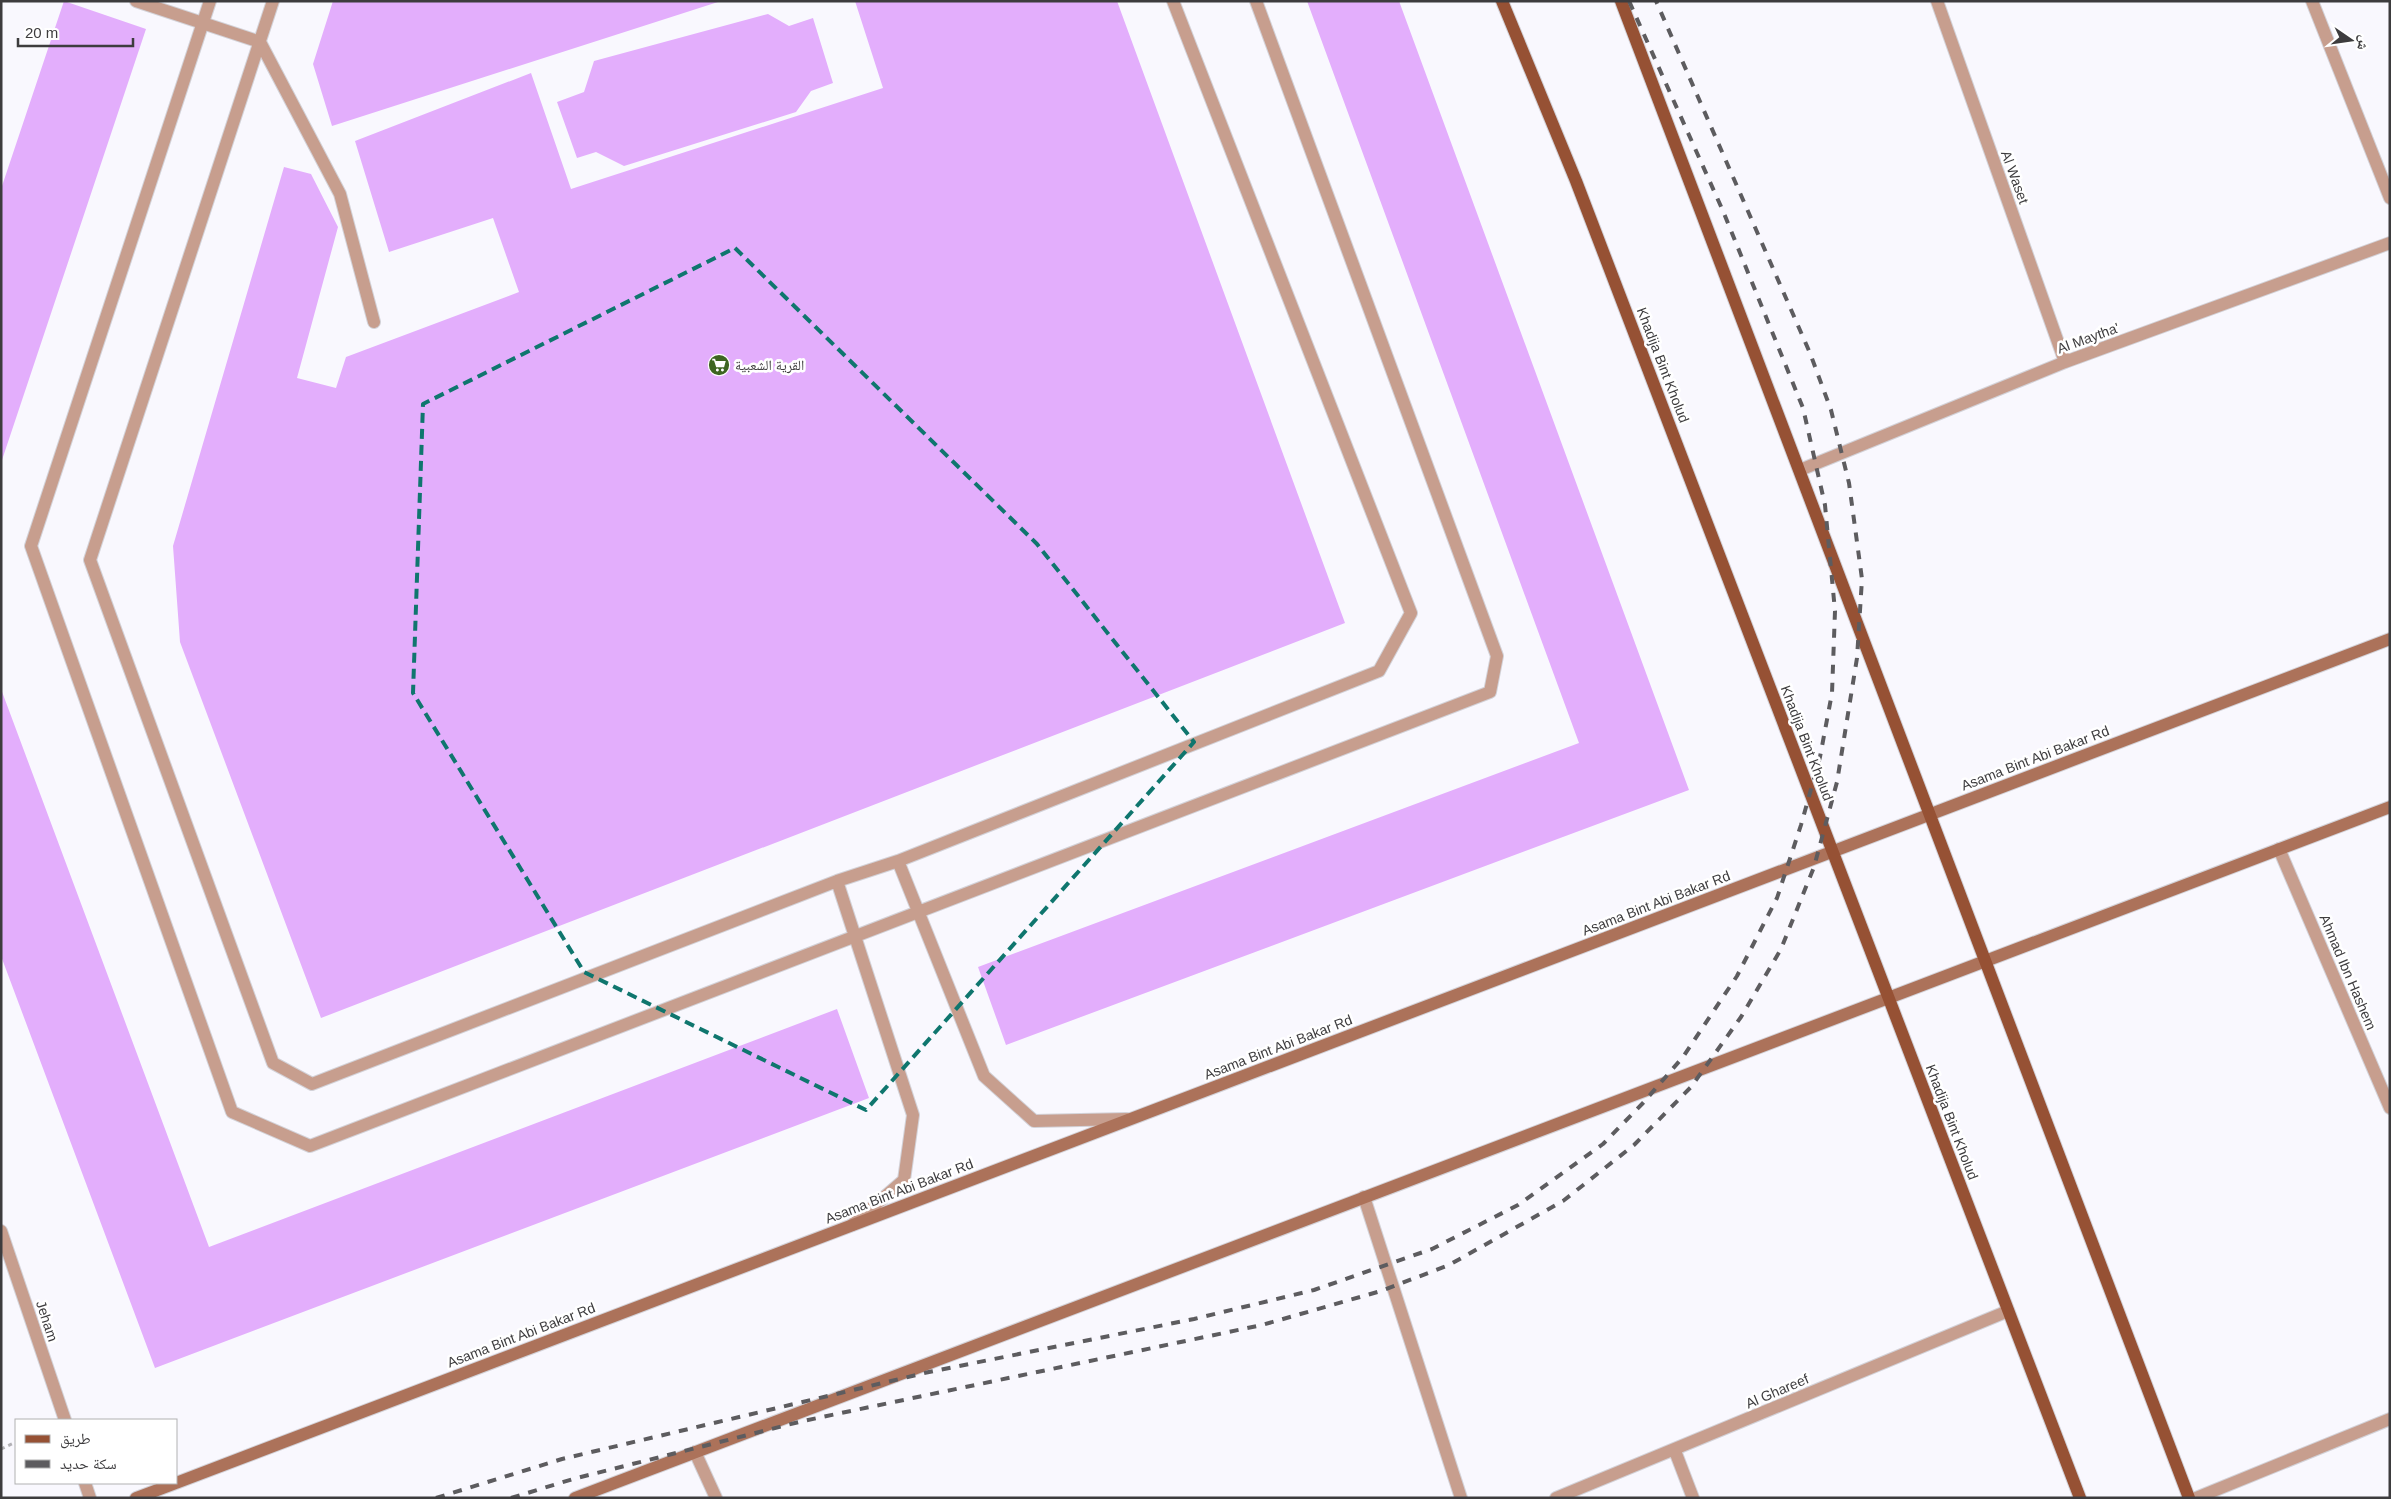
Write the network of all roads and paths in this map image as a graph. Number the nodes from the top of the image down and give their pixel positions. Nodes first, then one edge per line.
1 (136, 1) edge
2 (210, 1) edge
3 (272, 1) edge
4 (1173, 1) edge
5 (1256, 1) edge
6 (1502, 1) edge
7 (1622, 1) edge
8 (1936, 1) edge
9 (2312, 1) edge
10 (203, 24) junction
11 (260, 42) junction
12 (2390, 198) edge
13 (2390, 242) edge
14 (374, 322) dead end
15 (2065, 362) junction
16 (1800, 470) junction
17 (2390, 639) edge
18 (2390, 807) edge
19 (1931, 814) junction
20 (2279, 849) junction
21 (1832, 852) junction
22 (898, 860) junction
23 (837, 881) junction
24 (920, 912) junction
25 (855, 937) junction
26 (1986, 960) junction
27 (1888, 998) junction
28 (2390, 1108) edge
29 (1130, 1119) junction
30 (1364, 1198) junction
31 (850, 1226) junction
32 (1, 1231) edge
33 (2008, 1311) junction
34 (64, 1419) edge
35 (2390, 1419) edge
36 (15, 1442) edge
37 (1, 1449) edge
38 (1675, 1450) junction
39 (696, 1452) junction
40 (178, 1482) edge
41 (85, 1484) edge
42 (173, 1484) edge
43 (90, 1498) edge
44 (136, 1498) edge
45 (575, 1498) edge
46 (716, 1498) edge
47 (1461, 1498) edge
48 (1556, 1498) edge
49 (1693, 1498) edge
50 (2080, 1498) edge
51 (2189, 1498) edge
52 (2196, 1498) edge

1 - 10 street
2 - 10 street
3 - 11 street
4 - 22 street
5 - 24 street
6 - 21 main road, Khadija Bint Kholud
7 - 16 main road
8 - 15 street, Al Waset
9 - 12 street
10 - 11 street
10 - 25 street
11 - 14 street
11 - 23 street
13 - 15 street, Al Maytha'
15 - 16 street, Al Maytha'
16 - 19 main road
17 - 19 main road, Asama Bint Abi Bakar Rd
18 - 20 main road
19 - 21 main road, Asama Bint Abi Bakar Rd
19 - 26 main road
20 - 26 main road
20 - 28 street, Ahmad Ibn Hashem
21 - 27 main road, Khadija Bint Kholud
21 - 29 main road, Asama Bint Abi Bakar Rd
22 - 23 street
22 - 24 street
23 - 25 street
24 - 25 street
24 - 29 street
25 - 31 street
26 - 27 main road
26 - 51 main road
27 - 30 main road
27 - 33 main road, Khadija Bint Kholud
29 - 31 main road, Asama Bint Abi Bakar Rd
30 - 39 main road
30 - 47 street
31 - 40 main road, Asama Bint Abi Bakar Rd
32 - 34 street, Jeham
33 - 38 street, Al Ghareef
33 - 50 main road, Khadija Bint Kholud
35 - 52 street
36 - 37 path
38 - 48 street, Al Ghareef
38 - 49 street
39 - 45 main road
39 - 46 street
41 - 43 street
42 - 44 main road, Asama Bint Abi Bakar Rd

